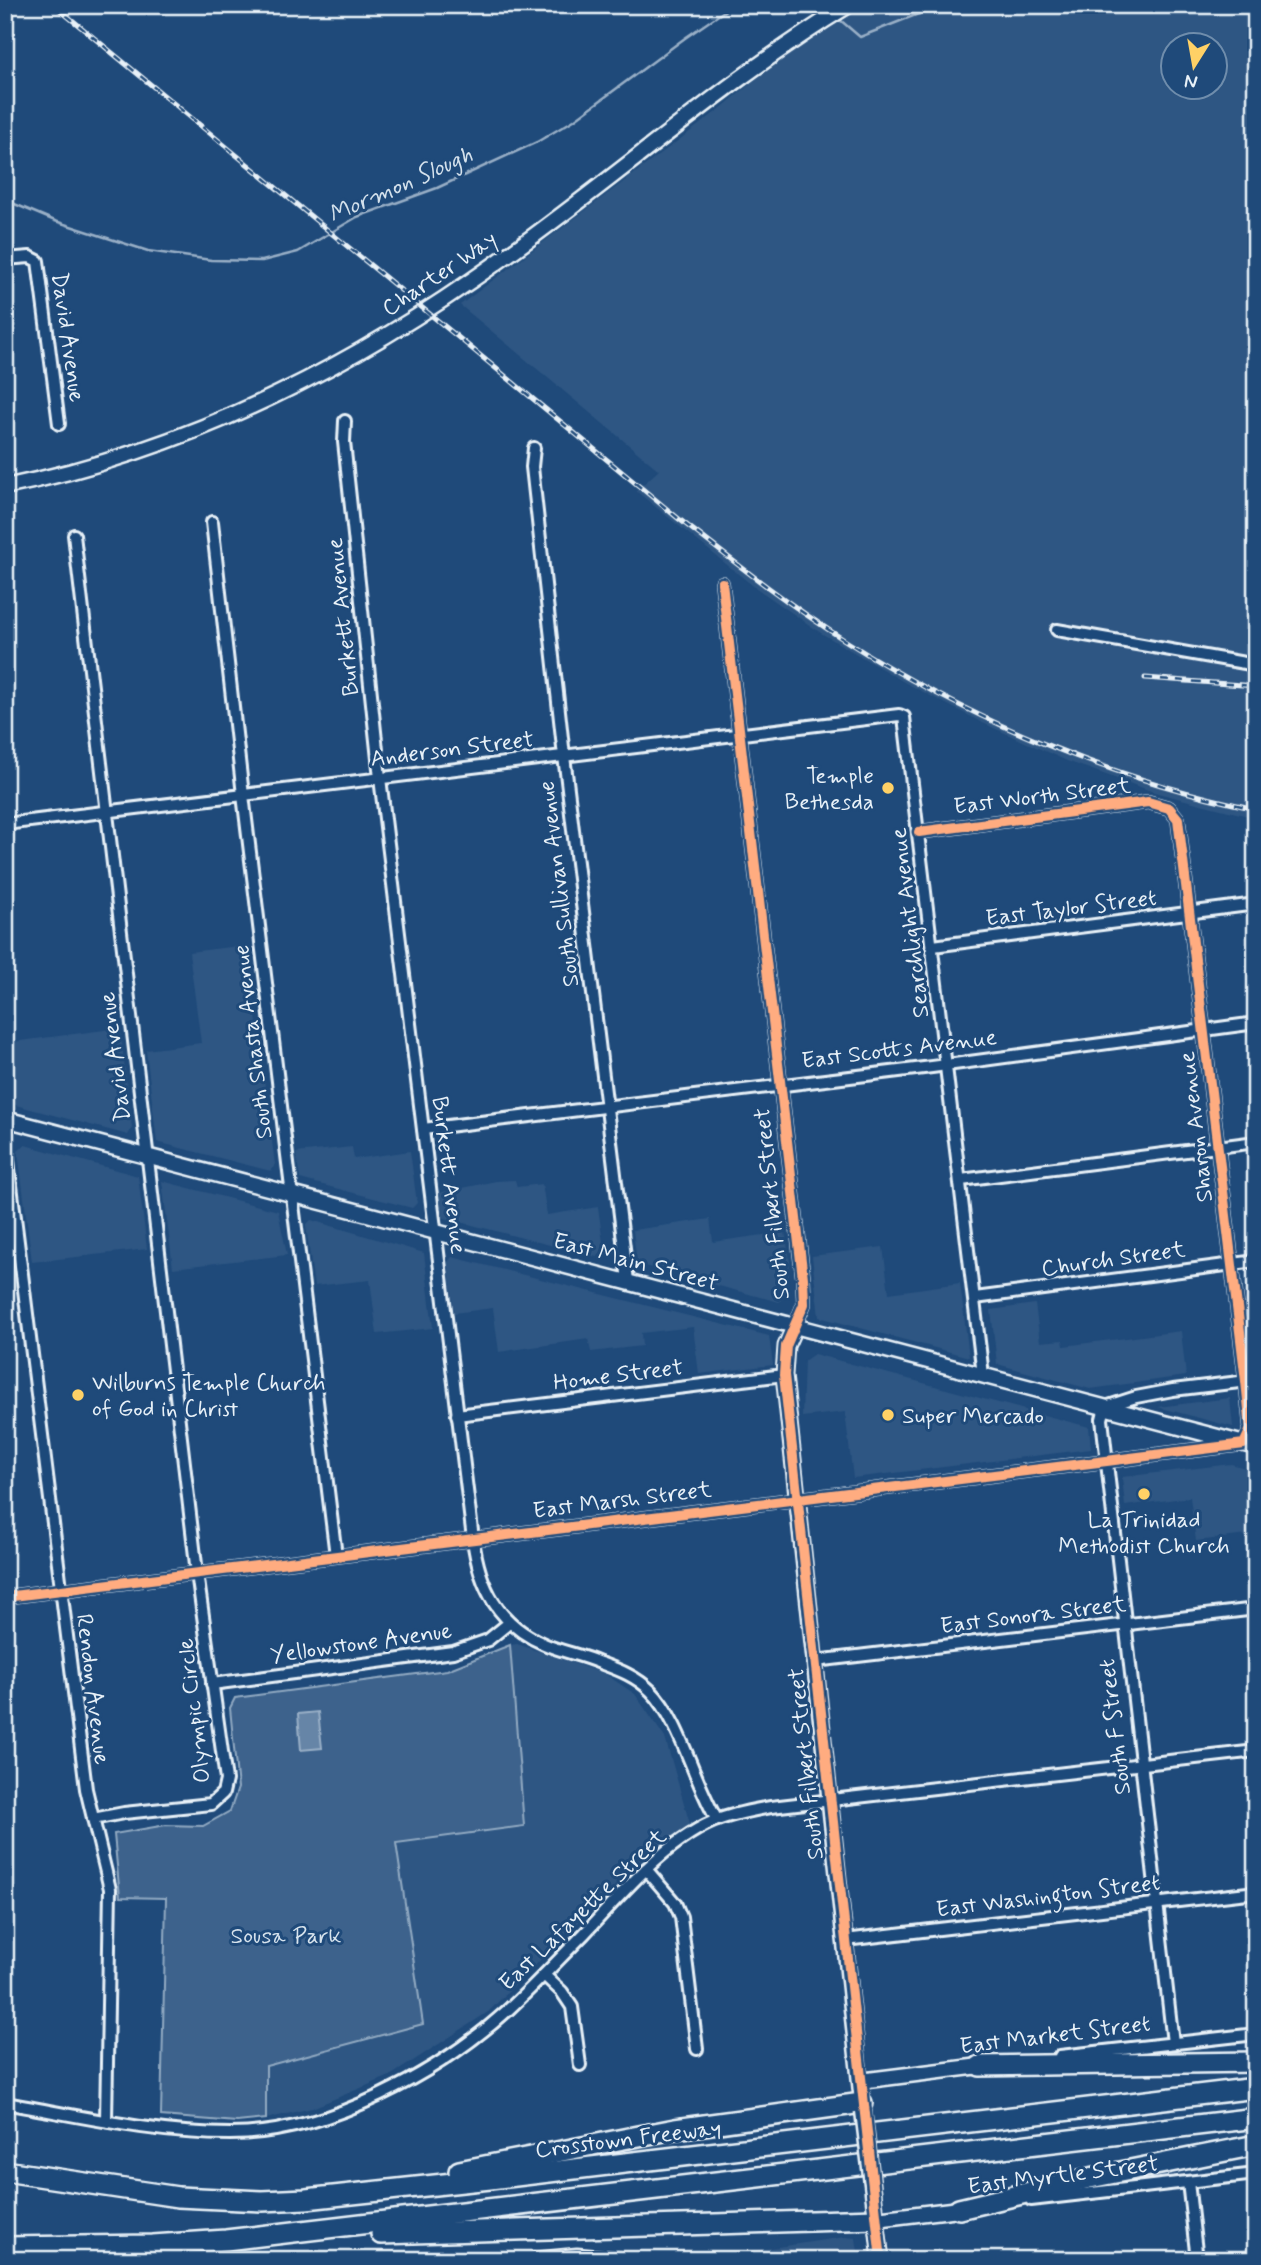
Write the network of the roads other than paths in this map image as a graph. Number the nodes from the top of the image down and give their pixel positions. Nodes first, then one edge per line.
1 (849, 5) edge
2 (5, 259) edge
3 (345, 421) dead end
4 (59, 424) dead end
5 (534, 448) dead end
6 (5, 487) edge
7 (212, 522) dead end
8 (74, 535) dead end
9 (722, 583) dead end
10 (1057, 630) dead end
11 (1256, 664) edge
12 (904, 717) joint
13 (740, 734) junction
14 (564, 756) junction
15 (380, 778) junction
16 (243, 795) junction
17 (1169, 808) joint
18 (106, 811) junction
19 (5, 824) edge
20 (919, 832) junction
21 (1256, 904) edge
22 (1190, 913) junction
23 (933, 946) junction
24 (1256, 1023) edge
25 (1204, 1030) junction
26 (947, 1064) junction
27 (780, 1085) junction
28 (606, 1106) junction
29 (5, 1119) edge
30 (423, 1129) junction
31 (5, 1137) edge
32 (1256, 1142) edge
33 (1218, 1147) junction
34 (147, 1156) junction
35 (961, 1180) junction
36 (292, 1194) junction
37 (435, 1231) junction
38 (1256, 1261) edge
39 (1232, 1264) junction
40 (628, 1281) junction
41 (975, 1298) junction
42 (795, 1326) junction
43 (784, 1375) junction
44 (983, 1375) junction
45 (1251, 1380) edge
46 (1105, 1406) junction
47 (457, 1415) junction
48 (1250, 1445) edge
49 (1105, 1461) junction
50 (797, 1499) junction
51 (472, 1539) junction
52 (336, 1556) junction
53 (197, 1573) junction
54 (60, 1590) junction
55 (5, 1597) edge
56 (1256, 1609) edge
57 (509, 1623) junction
58 (1123, 1625) junction
59 (815, 1661) junction
60 (212, 1684) junction
61 (1256, 1751) edge
62 (1140, 1764) junction
63 (830, 1800) junction
64 (93, 1819) junction
65 (717, 1819) junction
66 (646, 1869) junction
67 (1256, 1892) edge
68 (1156, 1903) junction
69 (845, 1940) junction
70 (544, 1975) junction
71 (1256, 2034) edge
72 (1173, 2043) junction
73 (697, 2049) dead end
74 (1256, 2062) edge
75 (580, 2065) dead end
76 (981, 2066) junction
77 (860, 2081) junction
78 (1256, 2088) edge
79 (5, 2103) edge
80 (863, 2107) junction
81 (1256, 2118) edge
82 (106, 2121) junction
83 (1256, 2145) edge
84 (5, 2171) edge
85 (1256, 2174) edge
86 (1188, 2182) junction
87 (306, 2199) junction
88 (959, 2209) junction
89 (875, 2213) junction
90 (226, 2240) junction
91 (5, 2244) edge
92 (536, 2260) edge
93 (619, 2260) edge
94 (881, 2260) edge
95 (1197, 2260) edge

1 - 6 main road, Charter Way
2 - 4 street, David Avenue
3 - 15 street, Burkett Avenue
5 - 14 street, South Sullivan Avenue
7 - 16 street, South Shasta Avenue
8 - 18 street, David Avenue
9 - 13 street, South Filbert Street
10 - 11 street
12 - 13 street, Anderson Street
12 - 20 street, Searchlight Avenue
13 - 14 street, Anderson Street
13 - 27 street, South Filbert Street
14 - 15 street, Anderson Street
14 - 28 street, South Sullivan Avenue
15 - 16 street, Anderson Street
15 - 30 street, Burkett Avenue
16 - 18 street, Anderson Street
16 - 36 street, South Shasta Avenue
17 - 20 street, East Worth Street
17 - 22 street, Sharon Avenue
18 - 19 street, Anderson Street
18 - 34 street, David Avenue
20 - 23 street, Searchlight Avenue
21 - 22 street, East Taylor Street
22 - 23 street, East Taylor Street
22 - 25 street, Sharon Avenue
23 - 26 street, Searchlight Avenue
24 - 25 street, East Scotts Avenue
25 - 26 street, East Scotts Avenue
25 - 33 street, Sharon Avenue
26 - 27 street, East Scotts Avenue
26 - 35 street, Searchlight Avenue
27 - 28 street, East Scotts Avenue
27 - 42 street, South Filbert Street
28 - 30 street, East Scotts Avenue
28 - 40 street, South Sullivan Avenue
29 - 34 main road, East Main Street
30 - 37 street, Burkett Avenue
31 - 54 street, Rendon Avenue
32 - 33 street
33 - 35 street
33 - 39 street, Sharon Avenue
34 - 36 main road, East Main Street
34 - 53 street, David Avenue
35 - 41 street, Searchlight Avenue
36 - 37 main road, East Main Street
36 - 52 street, South Shasta Avenue
37 - 40 main road, East Main Street
37 - 47 street, Burkett Avenue
38 - 39 street, Church Street
39 - 41 street, Church Street
39 - 45 street, Sharon Avenue
40 - 42 main road, East Main Street
41 - 44 street, Searchlight Avenue
42 - 43 main road, South Filbert Street
42 - 44 main road, East Main Street
43 - 47 street, Home Street
43 - 50 main road, South Filbert Street
44 - 46 main road, East Main Street
45 - 46 street
45 - 48 street, Sharon Avenue
46 - 48 main road, East Main Street
46 - 49 street, South F Street
47 - 51 street, Burkett Avenue
48 - 49 street, East Marsh Street
49 - 50 street, East Marsh Street
49 - 58 street, South F Street
50 - 51 street, East Marsh Street
50 - 59 main road, South Filbert Street
51 - 52 street, East Marsh Street
51 - 57 street, Burkett Avenue
52 - 53 street, East Marsh Street
53 - 54 street, East Marsh Street
53 - 60 street, Olympic Circle
54 - 55 street, East Marsh Street
54 - 64 street, Rendon Avenue
56 - 58 street, East Sonora Street
57 - 60 street, Yellowstone Avenue
57 - 65 street, Burkett Avenue
58 - 59 street, East Sonora Street
58 - 62 street, South F Street
59 - 63 main road, South Filbert Street
60 - 64 street, Olympic Circle
61 - 62 street, East Lafayette Street
62 - 63 street, East Lafayette Street
62 - 68 street, South F Street
63 - 65 street, East Lafayette Street
63 - 69 main road, South Filbert Street
64 - 82 street, Rendon Avenue
65 - 66 street, East Lafayette Street
66 - 70 street, East Lafayette Street
66 - 73 street
67 - 68 street, East Washington Street
68 - 69 street, East Washington Street
68 - 72 street, South F Street
69 - 77 main road, South Filbert Street
70 - 75 street
70 - 82 street, East Lafayette Street
71 - 72 street, East Market Street
72 - 76 street, East Market Street
74 - 76 highway
76 - 77 main road, East Market Street
77 - 80 main road, South Filbert Street
78 - 87 highway, Crosstown Freeway
79 - 82 street, East Lafayette Street
80 - 87 highway
80 - 89 main road, South Filbert Street, bridge
81 - 90 highway
83 - 88 highway
84 - 87 highway, Crosstown Freeway
85 - 86 street, East Myrtle Street
86 - 88 street, East Myrtle Street
86 - 95 street
88 - 89 main road, East Myrtle Street
89 - 90 highway
89 - 94 main road, South Filbert Street
90 - 91 highway
92 - 93 main road

